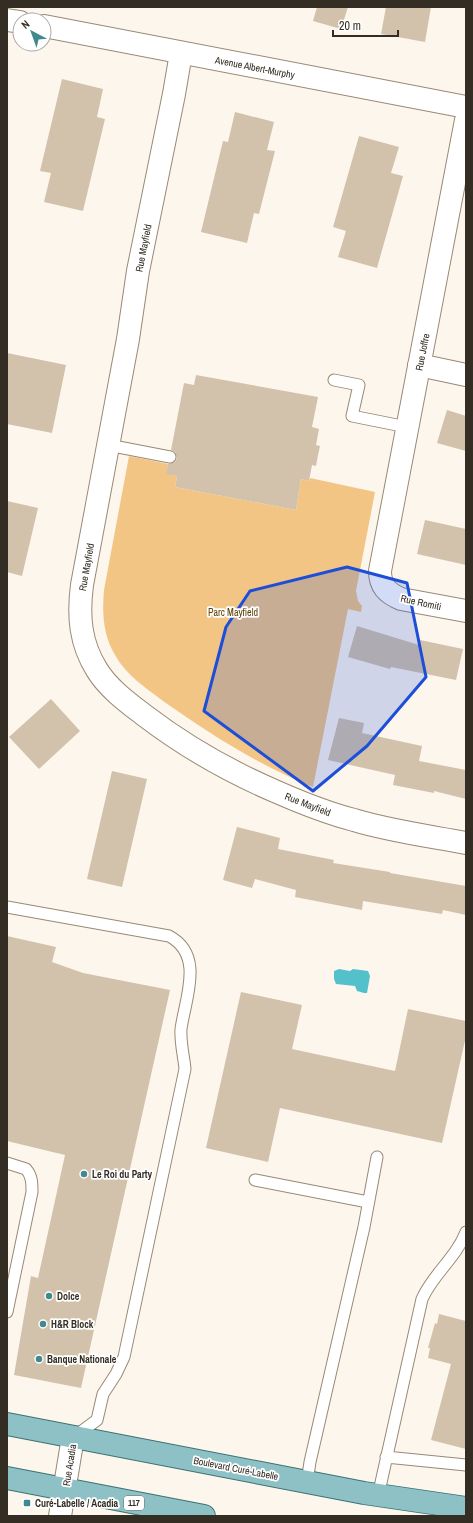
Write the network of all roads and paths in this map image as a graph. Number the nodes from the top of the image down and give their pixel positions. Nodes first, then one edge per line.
1 (52, 28) edge
2 (181, 53) junction
3 (466, 107) edge
4 (466, 120) edge
5 (420, 365) junction
6 (466, 375) edge
7 (334, 380) dead end
8 (407, 427) junction
9 (108, 445) junction
10 (170, 457) dead end
11 (381, 584) joint
12 (466, 611) edge
13 (466, 843) edge
14 (7, 907) edge
15 (377, 1157) dead end
16 (7, 1163) edge
17 (255, 1180) dead end
18 (368, 1202) junction
19 (466, 1232) edge
20 (7, 1312) edge
21 (7, 1424) edge
22 (73, 1437) junction
23 (386, 1457) junction
24 (466, 1465) edge
25 (7, 1478) edge
26 (307, 1482) junction
27 (65, 1490) junction
28 (378, 1496) junction
29 (466, 1508) edge
30 (60, 1516) edge
31 (204, 1516) edge

1 - 2 street, Avenue Albert-Murphy
2 - 3 street, Avenue Albert-Murphy
2 - 9 street, Rue Mayfield
4 - 5 street, Rue Joffre
5 - 6 street
5 - 8 street, Rue Joffre
7 - 8 lane
8 - 11 street, Rue Joffre
9 - 10 lane
9 - 13 street, Rue Mayfield
11 - 12 street, Rue Romiti
14 - 22 lane
15 - 18 lane
16 - 20 lane
17 - 18 lane
18 - 26 lane
19 - 23 lane
21 - 22 main road, Boulevard Curé-Labelle
22 - 26 main road, Boulevard Curé-Labelle
22 - 27 street, Rue Acadia
23 - 24 lane
23 - 28 lane
25 - 27 main road, 117
26 - 28 main road, Boulevard Curé-Labelle
27 - 30 street, Rue Acadia
27 - 31 main road, 117
28 - 29 main road, Boulevard Curé-Labelle

